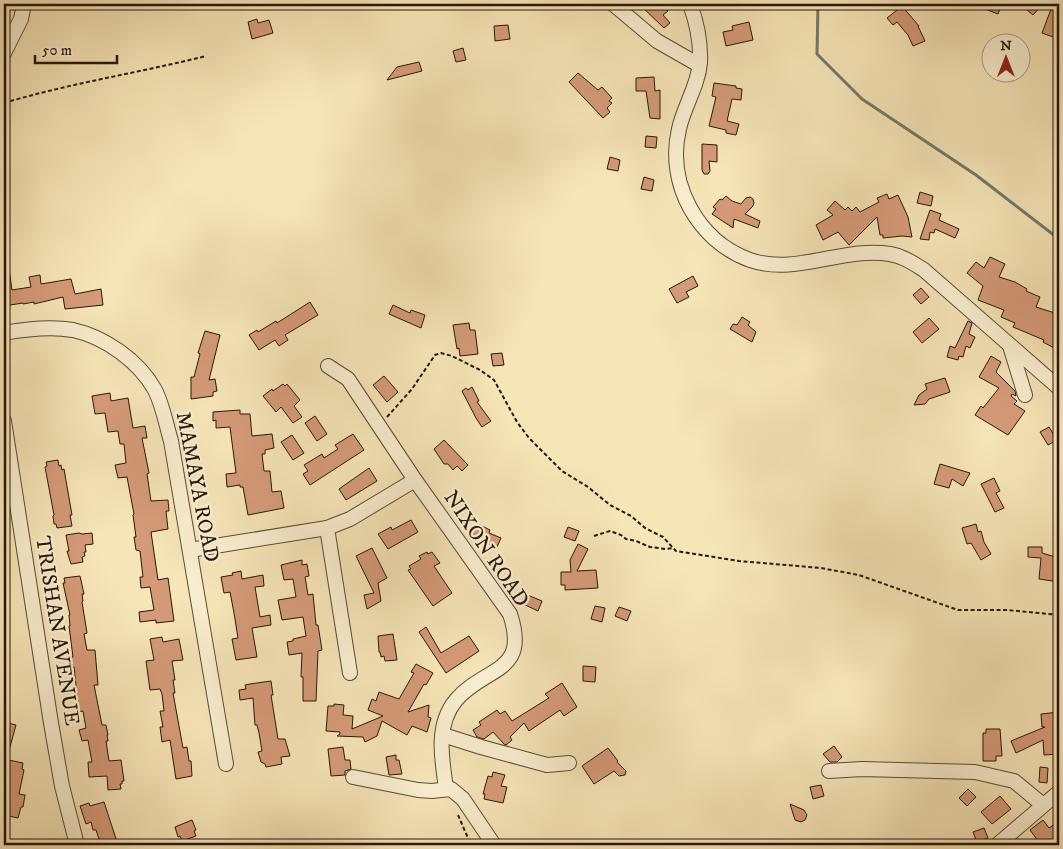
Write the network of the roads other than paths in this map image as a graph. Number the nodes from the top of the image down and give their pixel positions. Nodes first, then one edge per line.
1 (24, 4) edge
2 (613, 4) edge
3 (690, 4) edge
4 (4, 53) edge
5 (700, 65) junction
6 (4, 333) edge
7 (1010, 345) junction
8 (328, 366) dead end
9 (1059, 388) edge
10 (1026, 395) dead end
11 (4, 420) edge
12 (415, 480) junction
13 (327, 528) junction
14 (190, 550) junction
15 (350, 674) dead end
16 (442, 735) junction
17 (569, 763) dead end
18 (226, 764) dead end
19 (829, 771) dead end
20 (353, 777) dead end
21 (446, 788) junction
22 (1059, 792) edge
23 (1044, 805) junction
24 (77, 845) edge
25 (494, 845) edge
26 (997, 845) edge

1 - 4 street
2 - 5 street
3 - 5 street
5 - 7 street
6 - 14 street, MAMAYA ROAD
7 - 9 street
7 - 10 street
8 - 12 street, NIXON ROAD
11 - 24 street, TRISHAN AVENUE
12 - 13 street
12 - 16 street, NIXON ROAD
13 - 14 street
13 - 15 street
14 - 18 street, MAMAYA ROAD
16 - 17 street
16 - 21 street, NIXON ROAD
19 - 23 street
20 - 21 street
21 - 25 street
22 - 23 street
23 - 26 street

